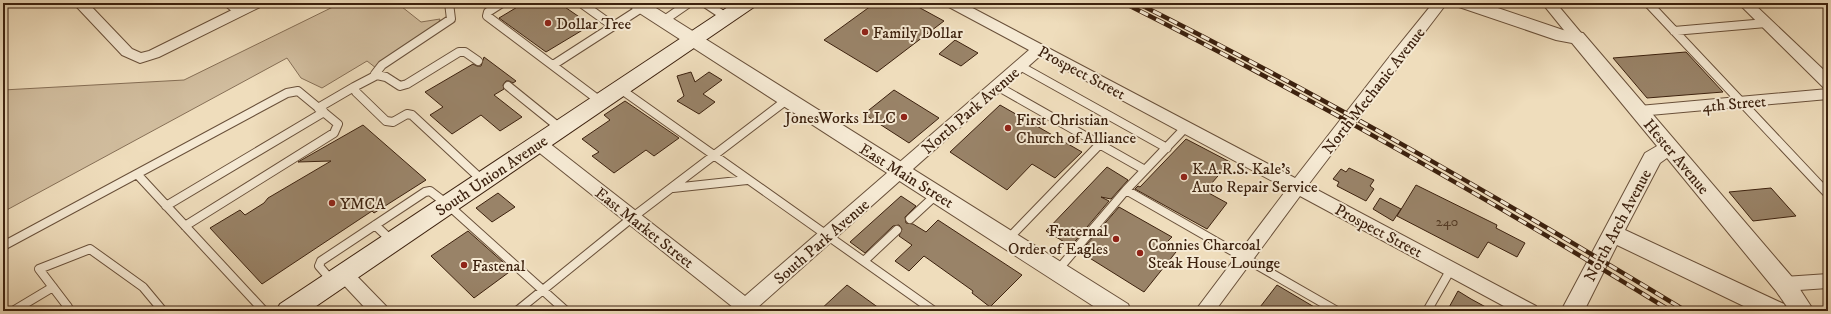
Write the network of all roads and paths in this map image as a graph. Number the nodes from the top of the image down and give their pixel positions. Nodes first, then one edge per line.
1 (80, 3) edge
2 (228, 3) edge
3 (257, 3) edge
4 (449, 3) edge
5 (502, 3) edge
6 (581, 3) edge
7 (689, 3) edge
8 (705, 3) edge
9 (747, 3) edge
10 (954, 3) edge
11 (1440, 3) edge
12 (1465, 3) edge
13 (1549, 3) edge
14 (1648, 3) edge
15 (1745, 3) edge
16 (639, 5) edge
17 (239, 12) junction
18 (726, 17) junction
19 (663, 21) junction
20 (1766, 23) junction
21 (613, 26) junction
22 (1674, 31) junction
23 (1577, 37) junction
24 (693, 39) junction
25 (1039, 49) junction
26 (478, 61) dead end
27 (553, 65) junction
28 (1020, 66) junction
29 (375, 74) junction
30 (1828, 83) edge
31 (508, 86) dead end
32 (997, 86) junction
33 (354, 87) junction
34 (619, 88) junction
35 (1828, 94) edge
36 (788, 99) junction
37 (600, 101) junction
38 (1741, 102) junction
39 (321, 110) junction
40 (1639, 111) junction
41 (1186, 127) junction
42 (560, 128) junction
43 (538, 143) junction
44 (1100, 144) junction
45 (1167, 148) junction
46 (1670, 148) junction
47 (714, 156) junction
48 (1145, 170) junction
49 (900, 171) junction
50 (137, 174) junction
51 (482, 180) junction
52 (747, 180) junction
53 (1298, 187) junction
54 (671, 189) junction
55 (1126, 190) junction
56 (937, 194) junction
57 (1828, 194) edge
58 (447, 204) junction
59 (166, 206) junction
60 (633, 217) junction
61 (910, 219) dead end
62 (375, 225) junction
63 (185, 226) junction
64 (897, 230) dead end
65 (1612, 233) junction
66 (827, 236) junction
67 (1008, 239) junction
68 (392, 241) junction
69 (3, 246) edge
70 (1244, 258) junction
71 (864, 261) junction
72 (1451, 269) junction
73 (1057, 271) junction
74 (338, 278) junction
75 (1828, 281) edge
76 (1784, 284) junction
77 (53, 287) junction
78 (544, 291) junction
79 (746, 310) edge
80 (13, 311) edge
81 (67, 311) edge
82 (163, 311) edge
83 (264, 311) edge
84 (289, 311) edge
85 (380, 311) edge
86 (517, 311) edge
87 (566, 311) edge
88 (934, 311) edge
89 (1120, 311) edge
90 (1204, 311) edge
91 (1337, 311) edge
92 (1427, 311) edge
93 (1530, 311) edge
94 (1572, 311) edge
95 (1776, 311) edge
96 (1803, 311) edge

1 - 17 street
2 - 17 lane
3 - 17 street
4 - 29 lane
5 - 27 lane
6 - 21 lane
7 - 19 lane
8 - 18 lane
9 - 18 main road, South Union Avenue
10 - 25 street, Prospect Street
11 - 53 street, North Mechanic Avenue
12 - 23 street
13 - 23 street, Hester Avenue
14 - 22 lane
15 - 20 street
16 - 19 street, East Main Street
16 - 21 lane
18 - 24 main road, South Union Avenue
19 - 24 street, East Main Street
20 - 22 lane
20 - 30 street
21 - 27 lane
22 - 38 lane
23 - 40 street, Hester Avenue
24 - 34 main road, South Union Avenue
24 - 36 street, East Main Street
25 - 28 street, North Park Avenue
25 - 41 street, Prospect Street
26 - 29 lane
27 - 37 lane
28 - 32 street, North Park Avenue
28 - 45 lane
29 - 33 lane
31 - 42 lane
32 - 44 lane
32 - 49 street, North Park Avenue
33 - 39 lane
33 - 51 lane
34 - 37 main road, South Union Avenue
34 - 47 lane
35 - 38 street, 4th Street
36 - 47 lane
36 - 49 street, East Main Street
37 - 42 main road, South Union Avenue
38 - 40 street, 4th Street
38 - 57 lane
39 - 50 lane
39 - 59 lane
39 - 63 lane
40 - 46 street, Hester Avenue
41 - 45 lane
41 - 53 street, Prospect Street
42 - 43 main road, South Union Avenue
43 - 51 main road, South Union Avenue
43 - 60 street, East Market Street
44 - 48 lane
44 - 67 lane
45 - 48 lane
46 - 65 street, North Arch Avenue
46 - 76 street, Hester Avenue
47 - 52 lane
47 - 54 lane
48 - 55 lane
49 - 56 street, East Main Street
49 - 66 street, South Park Avenue
50 - 59 lane
50 - 69 lane
51 - 58 main road, South Union Avenue
52 - 54 lane
52 - 66 lane
53 - 70 street, North Mechanic Avenue
53 - 72 street, Prospect Street
54 - 60 lane
55 - 70 lane
55 - 73 lane
56 - 61 lane
56 - 67 street, East Main Street
58 - 62 lane
58 - 68 main road, South Union Avenue
58 - 78 lane
59 - 63 lane
60 - 78 lane
60 - 79 street, East Market Street
62 - 68 lane
62 - 74 lane
63 - 83 lane
64 - 71 lane
65 - 94 street, North Arch Avenue
65 - 95 street
66 - 71 lane
66 - 79 street, South Park Avenue
67 - 73 street, East Main Street
68 - 74 main road, South Union Avenue
70 - 90 street, North Mechanic Avenue
70 - 91 lane
71 - 88 lane
72 - 92 lane
72 - 93 street, Prospect Street
73 - 89 street, East Main Street
74 - 84 main road, South Union Avenue
74 - 85 street
75 - 76 street
76 - 96 street, Hester Avenue
77 - 80 lane
77 - 81 lane
77 - 82 lane
78 - 86 lane
78 - 87 lane

